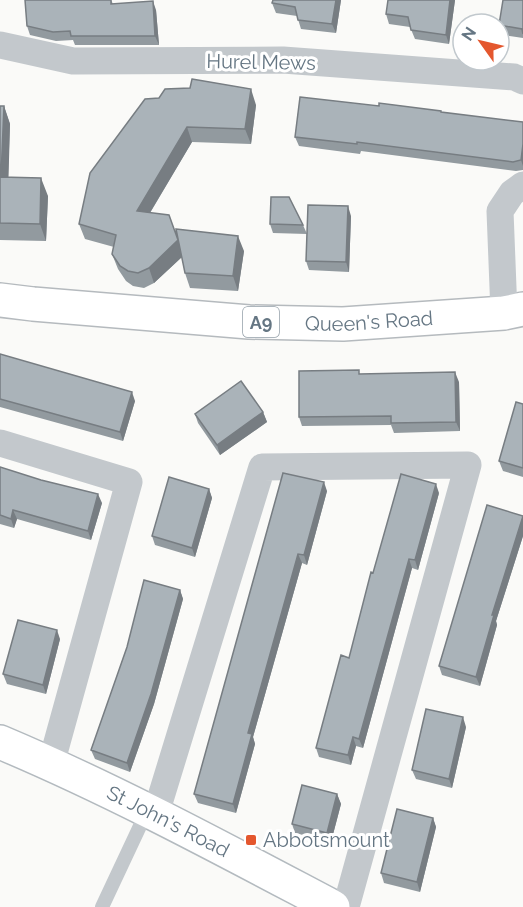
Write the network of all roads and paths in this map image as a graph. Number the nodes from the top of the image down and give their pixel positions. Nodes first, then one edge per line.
1 (0, 45) edge
2 (523, 81) edge
3 (523, 185) edge
4 (0, 300) edge
5 (514, 311) edge
6 (0, 443) edge
7 (0, 742) edge
8 (51, 764) junction
9 (152, 811) junction
10 (102, 907) edge
11 (333, 907) edge
12 (346, 907) edge

1 - 2 street, Hurel Mews
3 - 5 street
4 - 5 main road, Queen's Road / A9
6 - 8 street
7 - 8 main road, St John's Road
8 - 9 main road, St John's Road
9 - 10 lane
9 - 11 main road, St John's Road
9 - 12 street

